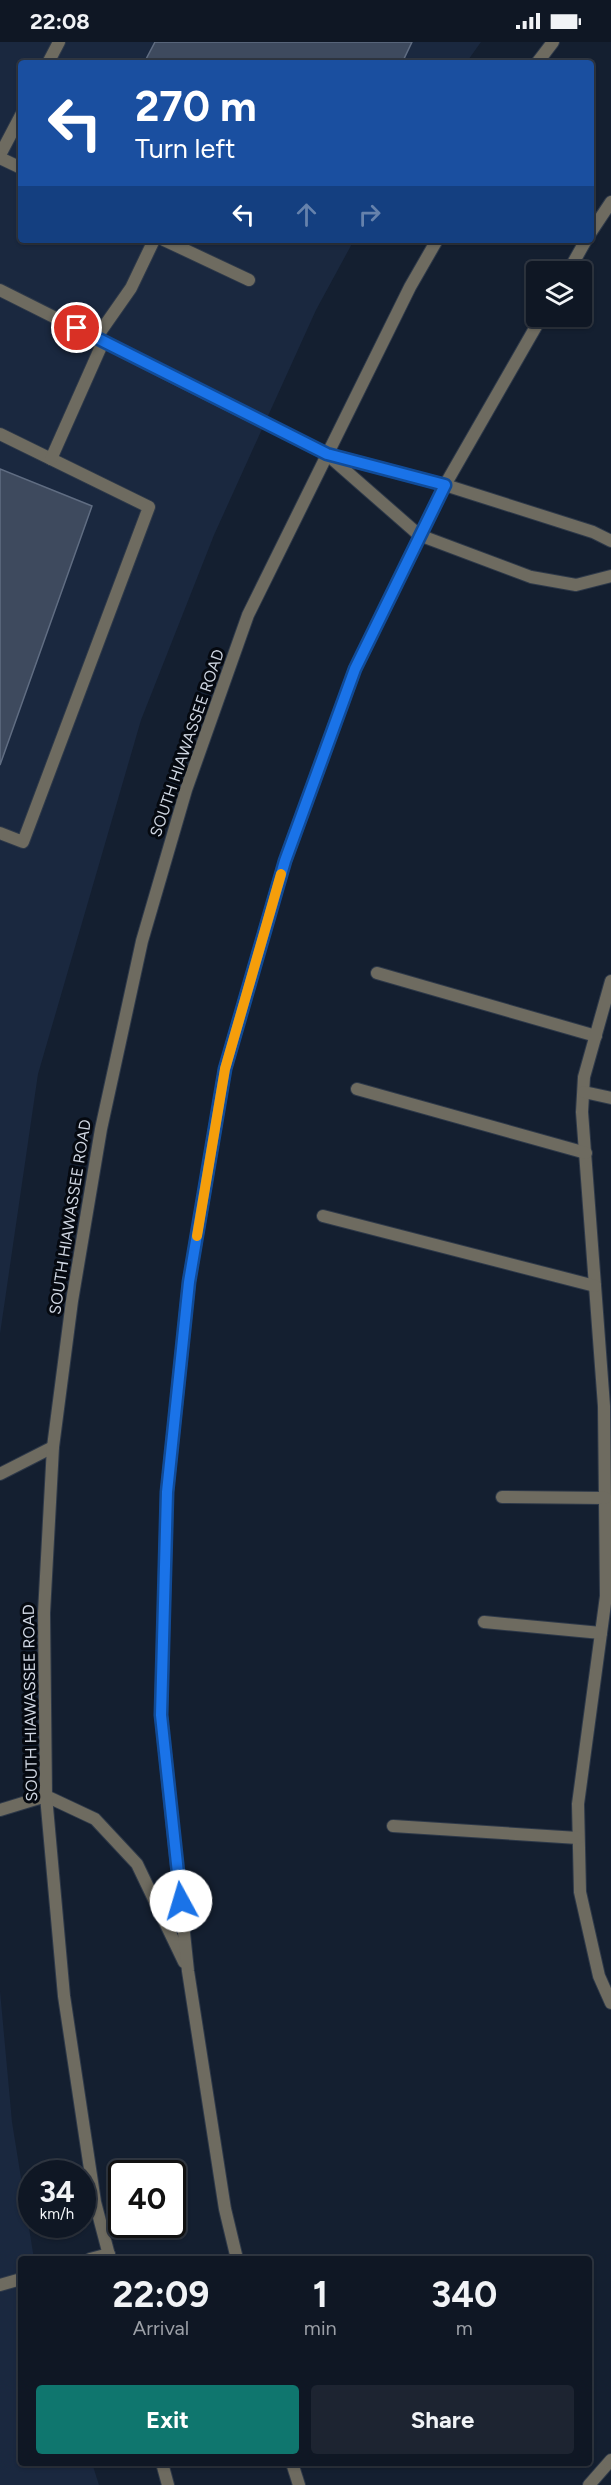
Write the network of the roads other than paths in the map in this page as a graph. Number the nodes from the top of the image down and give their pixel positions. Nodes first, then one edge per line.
1 (60, 42) edge
2 (553, 42) edge
3 (50, 60) edge
4 (539, 60) edge
5 (18, 121) edge
6 (0, 157) edge
7 (18, 166) edge
8 (611, 202) edge
9 (594, 228) edge
10 (153, 243) edge
11 (171, 243) edge
12 (435, 243) edge
13 (584, 243) edge
14 (574, 261) edge
15 (249, 280) dead end
16 (0, 290) edge
17 (536, 327) edge
18 (99, 340) junction
19 (0, 434) edge
20 (327, 454) junction
21 (51, 459) junction
22 (445, 485) junction
23 (419, 534) junction
24 (611, 541) edge
25 (611, 576) edge
26 (0, 833) edge
27 (377, 973) dead end
28 (611, 981) edge
29 (596, 1036) junction
30 (357, 1089) dead end
31 (584, 1092) junction
32 (611, 1098) edge
33 (585, 1153) junction
34 (323, 1216) dead end
35 (595, 1286) junction
36 (605, 1325) edge
37 (53, 1447) junction
38 (0, 1474) edge
39 (502, 1497) dead end
40 (605, 1498) junction
41 (484, 1623) dead end
42 (601, 1633) junction
43 (46, 1796) junction
44 (0, 1810) edge
45 (393, 1826) dead end
46 (578, 1838) junction
47 (188, 1971) junction
48 (611, 2003) edge
49 (110, 2256) edge
50 (236, 2256) edge
51 (18, 2280) edge
52 (0, 2285) edge
53 (611, 2460) edge
54 (163, 2466) edge
55 (293, 2466) edge
56 (168, 2485) edge
57 (299, 2485) edge
58 (589, 2485) edge

1 - 3 street
2 - 4 street
5 - 6 street
6 - 7 street
8 - 9 street
10 - 18 street
11 - 15 street
12 - 20 street, SOUTH HIAWASSEE ROAD
13 - 14 street
16 - 18 street
17 - 22 street
18 - 20 street
18 - 21 street
19 - 21 street
20 - 22 street
20 - 23 street
20 - 37 street, SOUTH HIAWASSEE ROAD
21 - 26 street
22 - 23 street
22 - 24 street
23 - 25 street
23 - 47 street
27 - 29 street
28 - 29 street
29 - 31 street
30 - 33 street
31 - 32 street
31 - 33 street
33 - 35 street
34 - 35 street
35 - 36 street
36 - 40 street
37 - 38 street
37 - 43 street, SOUTH HIAWASSEE ROAD
39 - 40 street
40 - 42 street
41 - 42 street
42 - 46 street
43 - 44 street
43 - 47 street
43 - 49 street, SOUTH HIAWASSEE ROAD
45 - 46 street
46 - 48 street
47 - 50 street
51 - 52 street
53 - 58 street
54 - 56 street
55 - 57 street

